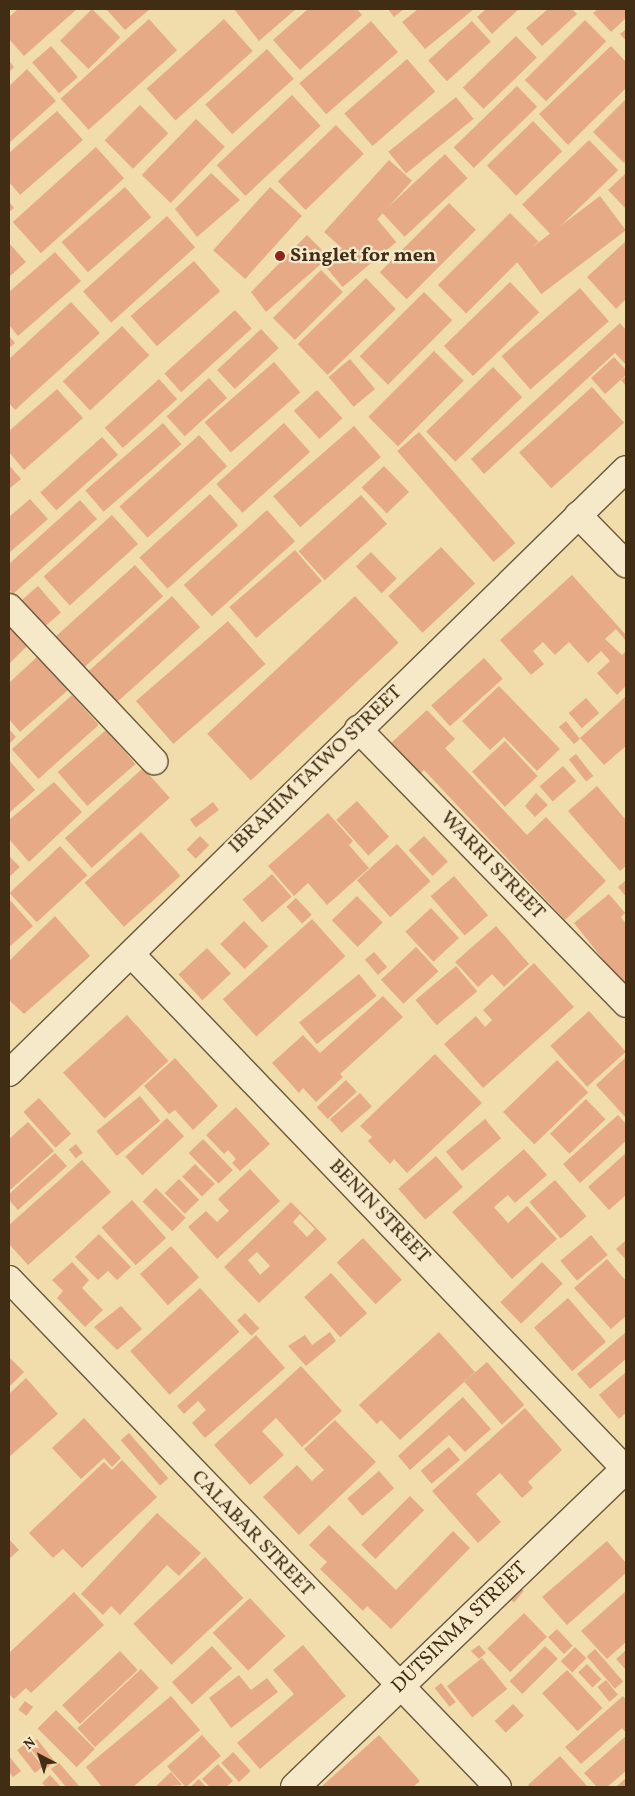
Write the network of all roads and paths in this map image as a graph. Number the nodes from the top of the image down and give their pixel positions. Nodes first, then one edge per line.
1 (626, 469) edge
2 (578, 515) junction
3 (626, 564) edge
4 (9, 608) edge
5 (358, 729) junction
6 (154, 761) dead end
7 (131, 954) junction
8 (626, 1004) edge
9 (9, 1073) edge
10 (9, 1279) edge
11 (626, 1470) edge
12 (399, 1686) junction
13 (295, 1787) edge
14 (498, 1787) edge

1 - 2 street, IBRAHIM TAIWO STREET
2 - 3 street
2 - 5 street, IBRAHIM TAIWO STREET
4 - 6 street
5 - 7 street, IBRAHIM TAIWO STREET
5 - 8 street, WARRI STREET
7 - 9 street, IBRAHIM TAIWO STREET
7 - 11 street, BENIN STREET
10 - 12 street, CALABAR STREET
11 - 12 street, DUTSINMA STREET
12 - 13 street, DUTSINMA STREET
12 - 14 street, CALABAR STREET

